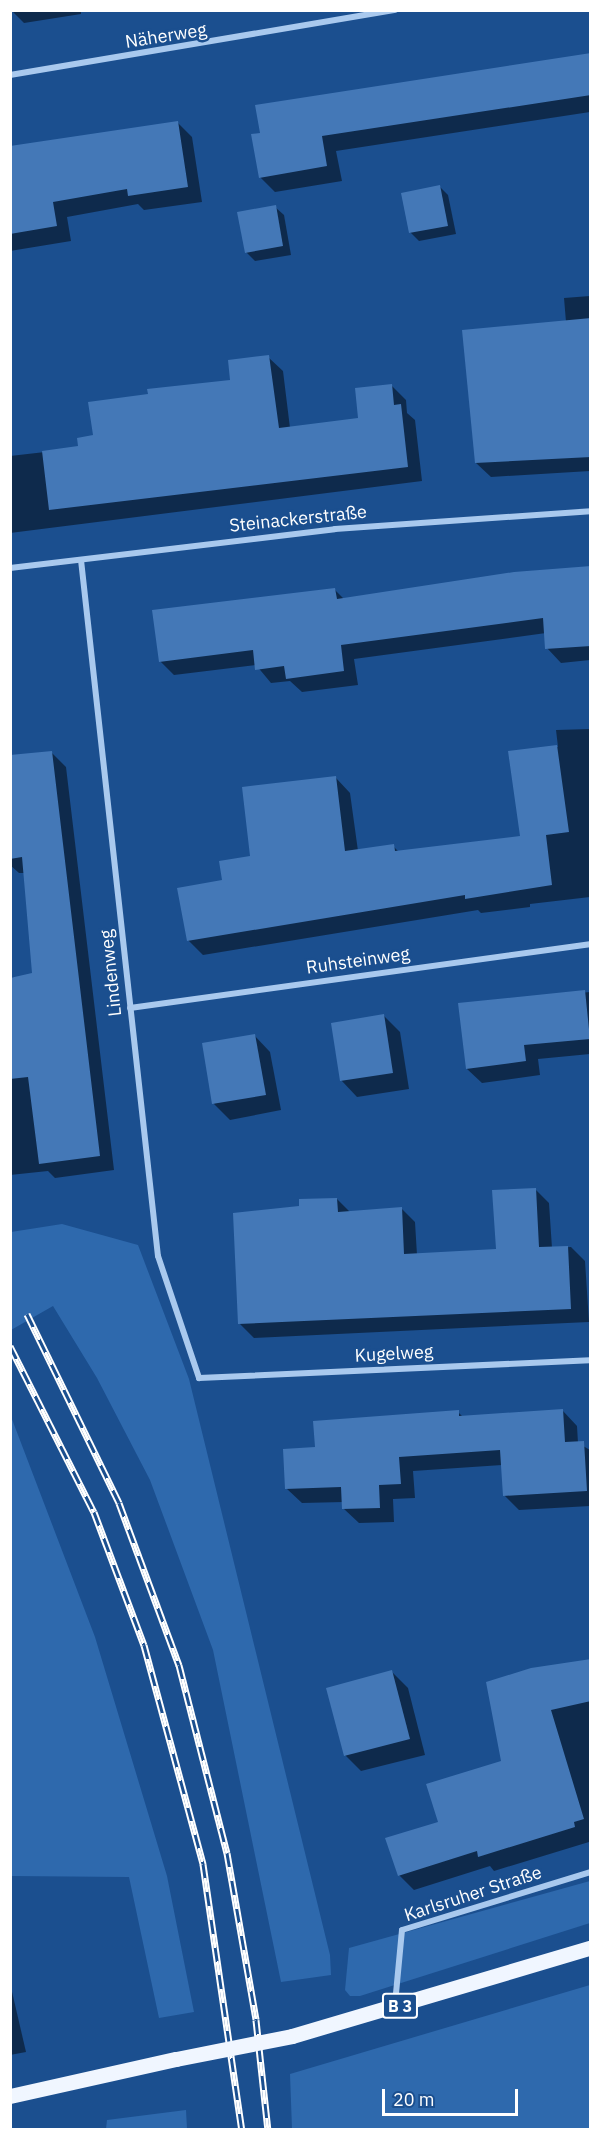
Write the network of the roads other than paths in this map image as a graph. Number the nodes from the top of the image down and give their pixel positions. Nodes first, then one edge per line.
1 (396, 10) edge
2 (10, 75) edge
3 (591, 511) edge
4 (81, 560) junction
5 (10, 568) edge
6 (591, 944) edge
7 (130, 1008) junction
8 (591, 1360) edge
9 (198, 1378) joint
10 (591, 1872) edge
11 (591, 1948) edge
12 (394, 2008) junction
13 (10, 2096) edge

1 - 2 street, Näherweg
3 - 4 street, Steinackerstraße
4 - 5 street, Steinackerstraße
4 - 7 street, Lindenweg
6 - 7 street, Ruhsteinweg
7 - 9 street, Lindenweg
8 - 9 street, Kugelweg
10 - 12 street, Karlsruher Straße
11 - 12 main road, B 3
12 - 13 main road, B 3, bridge

